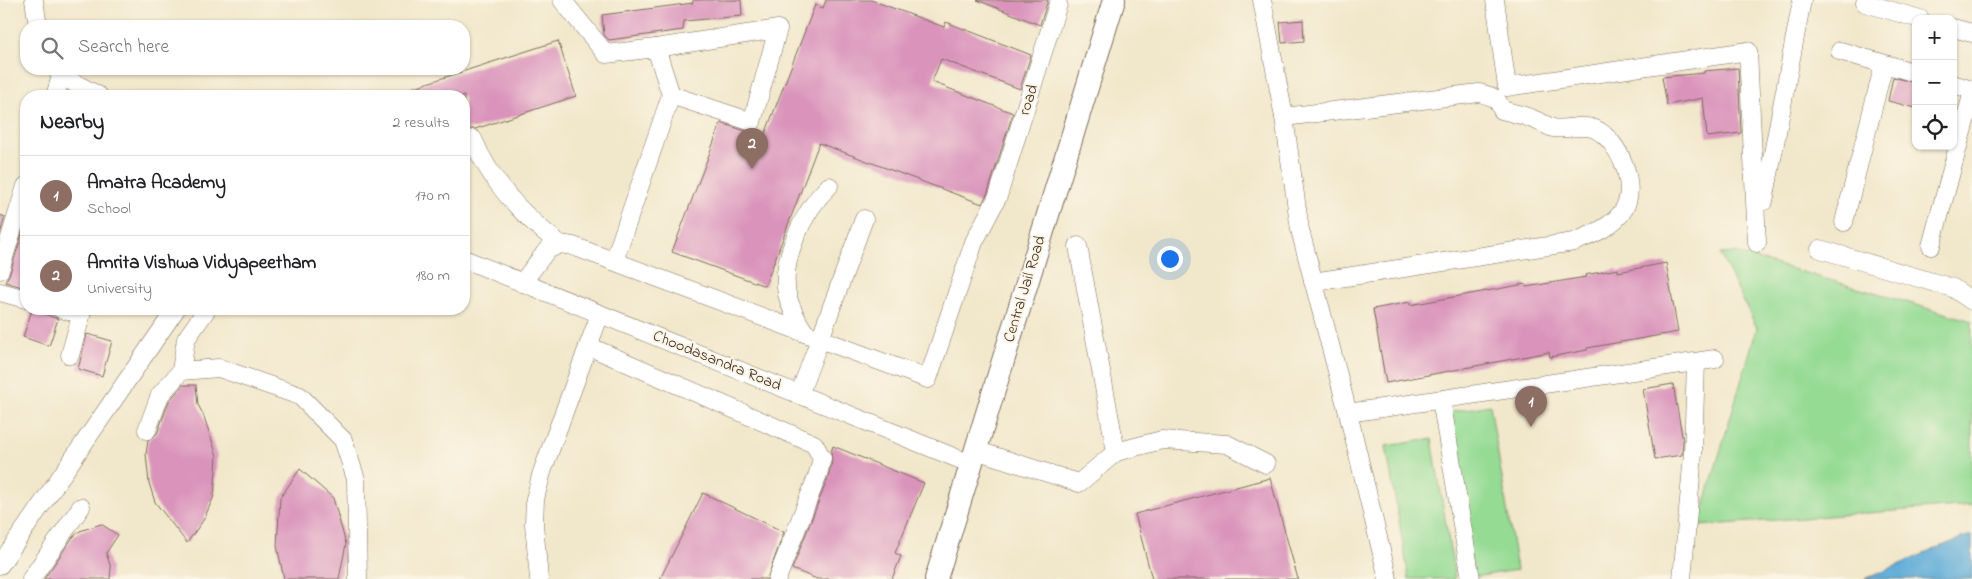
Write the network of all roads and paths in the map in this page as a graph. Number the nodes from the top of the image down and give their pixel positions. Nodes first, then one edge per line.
1 (34, 0) edge
2 (562, 0) edge
3 (1114, 0) edge
4 (1262, 0) edge
5 (1495, 0) edge
6 (1802, 0) edge
7 (1865, 3) dead end
8 (1058, 4) dead end
9 (1912, 17) edge
10 (37, 20) edge
11 (656, 48) junction
12 (1840, 51) dead end
13 (1884, 64) junction
14 (1912, 72) edge
15 (58, 75) edge
16 (63, 75) edge
17 (1957, 85) edge
18 (55, 90) edge
19 (89, 90) edge
20 (1972, 90) edge
21 (671, 95) junction
22 (1972, 95) edge
23 (1284, 117) junction
24 (473, 139) dead end
25 (829, 186) dead end
26 (1764, 201) dead end
27 (20, 205) edge
28 (864, 219) dead end
29 (1844, 222) dead end
30 (1757, 243) dead end
31 (560, 244) junction
32 (1078, 246) dead end
33 (1932, 246) dead end
34 (1820, 249) dead end
35 (470, 261) edge
36 (614, 261) junction
37 (0, 270) edge
38 (1313, 282) junction
39 (522, 283) junction
40 (0, 292) edge
41 (20, 297) edge
42 (1972, 301) edge
43 (600, 314) junction
44 (81, 315) edge
45 (172, 315) edge
46 (203, 315) edge
47 (812, 336) junction
48 (588, 346) junction
49 (70, 355) dead end
50 (1715, 360) dead end
51 (1696, 362) junction
52 (181, 371) junction
53 (799, 395) junction
54 (1441, 399) junction
55 (1348, 412) junction
56 (147, 430) dead end
57 (1116, 452) junction
58 (973, 457) junction
59 (1266, 464) dead end
60 (81, 507) dead end
61 (0, 565) edge
62 (31, 579) edge
63 (358, 579) edge
64 (539, 579) edge
65 (777, 579) edge
66 (936, 579) edge
67 (1388, 579) edge
68 (1471, 579) edge
69 (1682, 579) edge

1 - 10 street
2 - 11 street
3 - 58 main road, Central Jail Road
4 - 23 street
5 - 30 street
6 - 26 street
7 - 9 street
8 - 47 street, road
11 - 21 street
11 - 21 street
12 - 13 street
13 - 14 street
13 - 29 street
15 - 18 street
16 - 19 street
17 - 20 street
21 - 36 street
22 - 33 street
23 - 38 street
23 - 38 street
24 - 31 street
25 - 47 street
27 - 37 street
28 - 47 street
31 - 36 street
31 - 39 street
32 - 57 street
34 - 42 street
35 - 39 street, Choodasandra Road
36 - 47 street
38 - 55 street
39 - 43 street, Choodasandra Road
40 - 41 street
43 - 48 street
43 - 53 street, Choodasandra Road
44 - 49 street
45 - 61 street
46 - 52 street
47 - 53 street
48 - 64 street
48 - 65 street
50 - 51 street
51 - 54 street
51 - 69 street
52 - 56 street
52 - 63 street
53 - 58 street, Choodasandra Road
54 - 55 street
54 - 68 street
55 - 67 street
57 - 58 street, Choodasandra Road
57 - 59 street
58 - 66 main road, Central Jail Road
60 - 62 street

